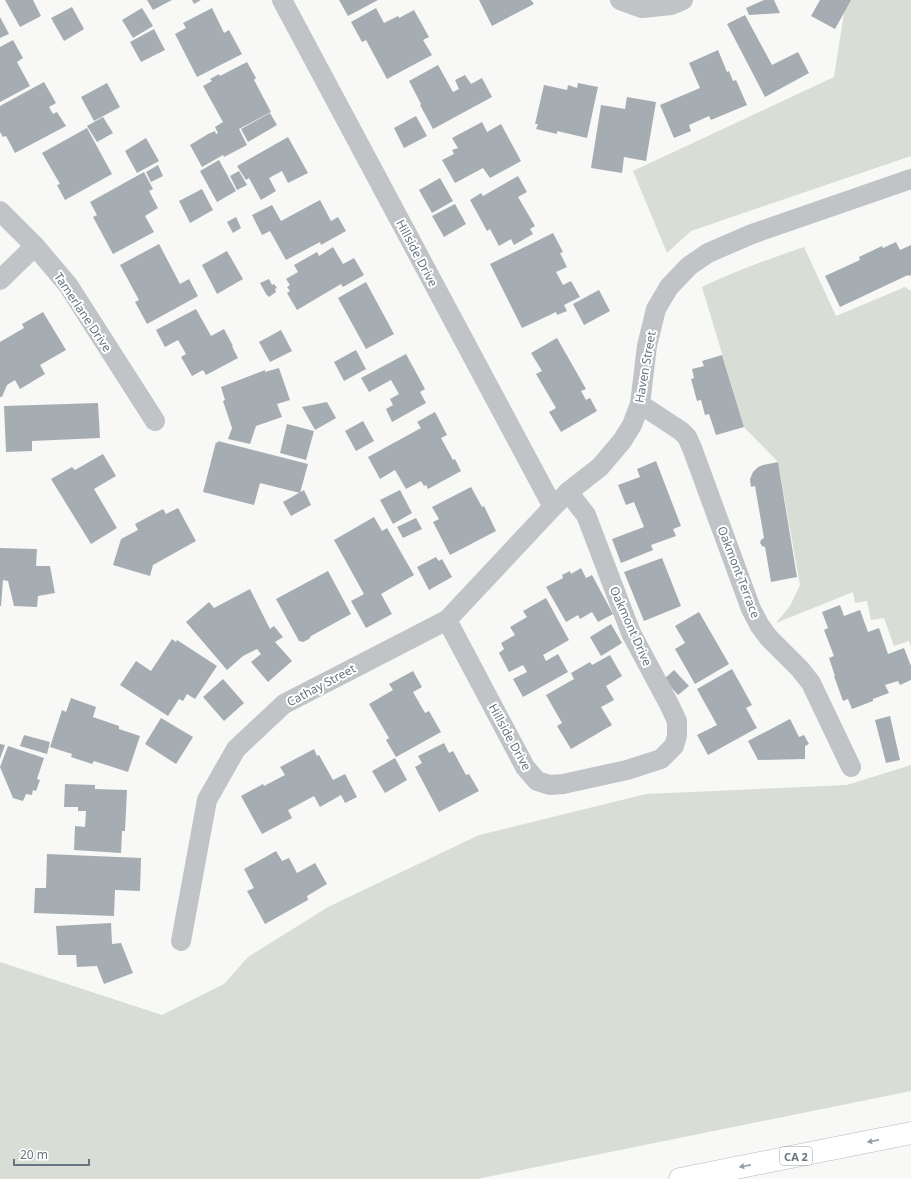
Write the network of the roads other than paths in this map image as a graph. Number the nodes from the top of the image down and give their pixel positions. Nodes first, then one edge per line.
1 (282, 0) edge
2 (620, 0) edge
3 (683, 0) edge
4 (911, 178) edge
5 (0, 211) edge
6 (35, 246) junction
7 (0, 280) edge
8 (640, 404) junction
9 (155, 421) dead end
10 (568, 492) junction
11 (553, 507) junction
12 (447, 620) junction
13 (661, 759) joint
14 (851, 767) dead end
15 (181, 941) dead end
16 (911, 1133) edge
17 (680, 1179) edge

1 - 11 street, Hillside Drive
2 - 3 street
4 - 8 street, Haven Street
5 - 6 street, Tamerlane Drive
6 - 7 street
6 - 9 street, Tamerlane Drive
8 - 10 street, Haven Street
8 - 14 street, Oakmont Terrace
10 - 11 street, Haven Street
10 - 13 street, Oakmont Drive
11 - 12 street, Haven Street
12 - 13 street, Hillside Drive
12 - 15 street, Cathay Street
16 -> 17 highway, CA 2

